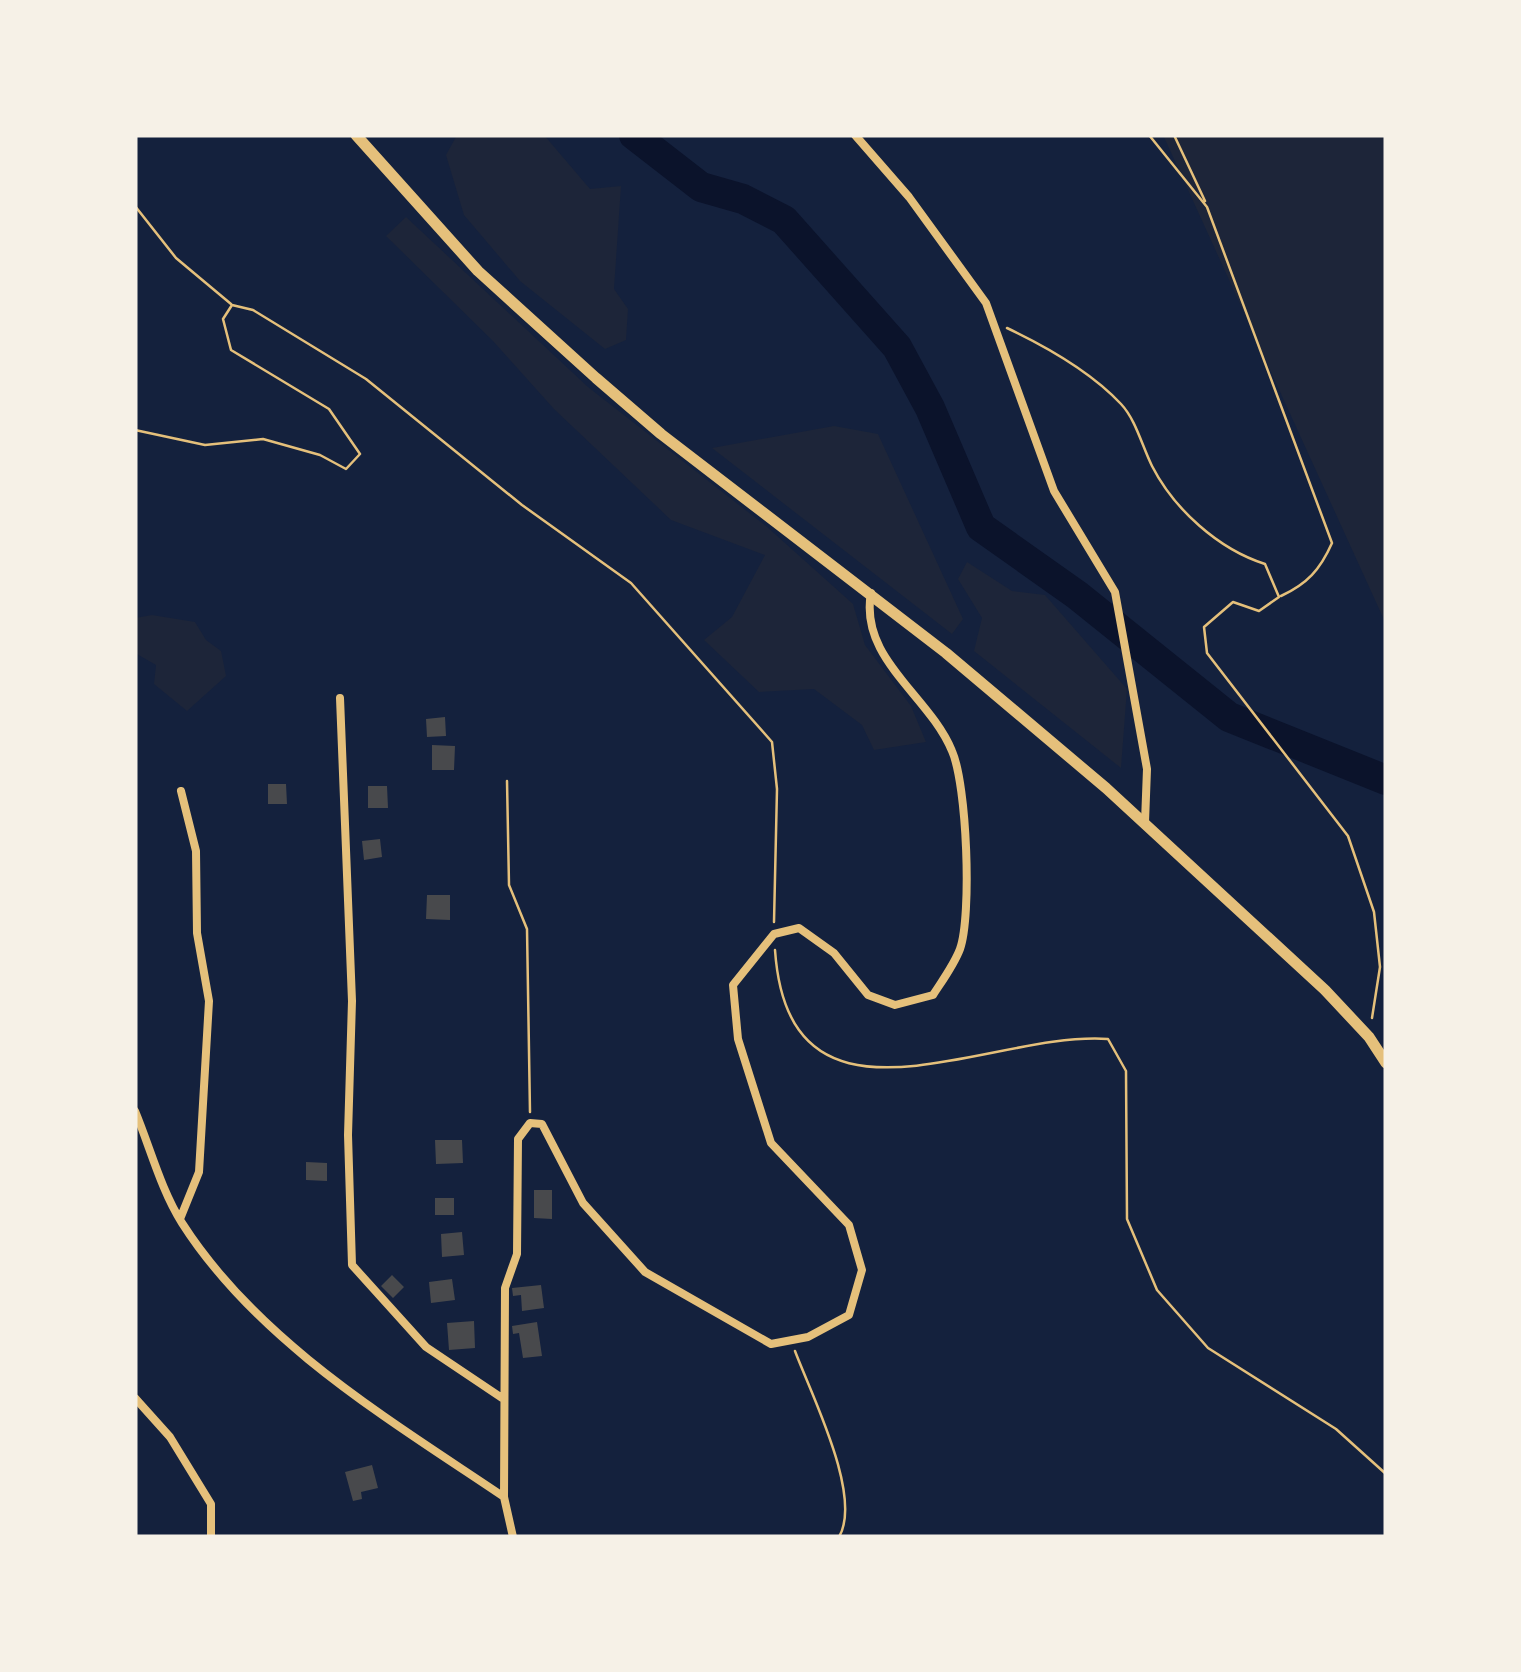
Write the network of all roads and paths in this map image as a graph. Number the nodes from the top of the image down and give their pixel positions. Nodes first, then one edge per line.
1 (356, 135) edge
2 (855, 135) edge
3 (1148, 135) edge
4 (1174, 135) edge
5 (135, 206) edge
6 (1207, 207) junction
7 (232, 305) junction
8 (996, 323) junction
9 (135, 430) edge
10 (871, 593) junction
11 (1279, 597) junction
12 (340, 698) dead end
13 (507, 781) dead end
14 (181, 791) dead end
15 (1146, 822) junction
16 (774, 934) junction
17 (1380, 967) junction
18 (1386, 970) edge
19 (1369, 1037) junction
20 (1386, 1063) edge
21 (135, 1110) edge
22 (530, 1123) junction
23 (180, 1219) junction
24 (791, 1340) junction
25 (135, 1398) edge
26 (502, 1398) junction
27 (1386, 1474) edge
28 (504, 1498) junction
29 (211, 1537) edge
30 (513, 1537) edge
31 (839, 1537) edge

1 - 10 main road
2 - 8 street
3 - 6 path
4 - 6 path
5 - 7 path
6 - 11 path
7 - 9 path
7 - 16 path
8 - 11 path
8 - 15 street
10 - 15 main road
10 - 16 street
11 - 17 path
12 - 26 street
13 - 22 path
14 - 23 street
15 - 19 main road
16 - 24 street
16 - 27 path
17 - 18 path
17 - 19 path
19 - 20 main road
21 - 23 street
22 - 24 street
22 - 26 street
23 - 28 street
24 - 31 path
25 - 29 street
26 - 28 street
28 - 30 street

